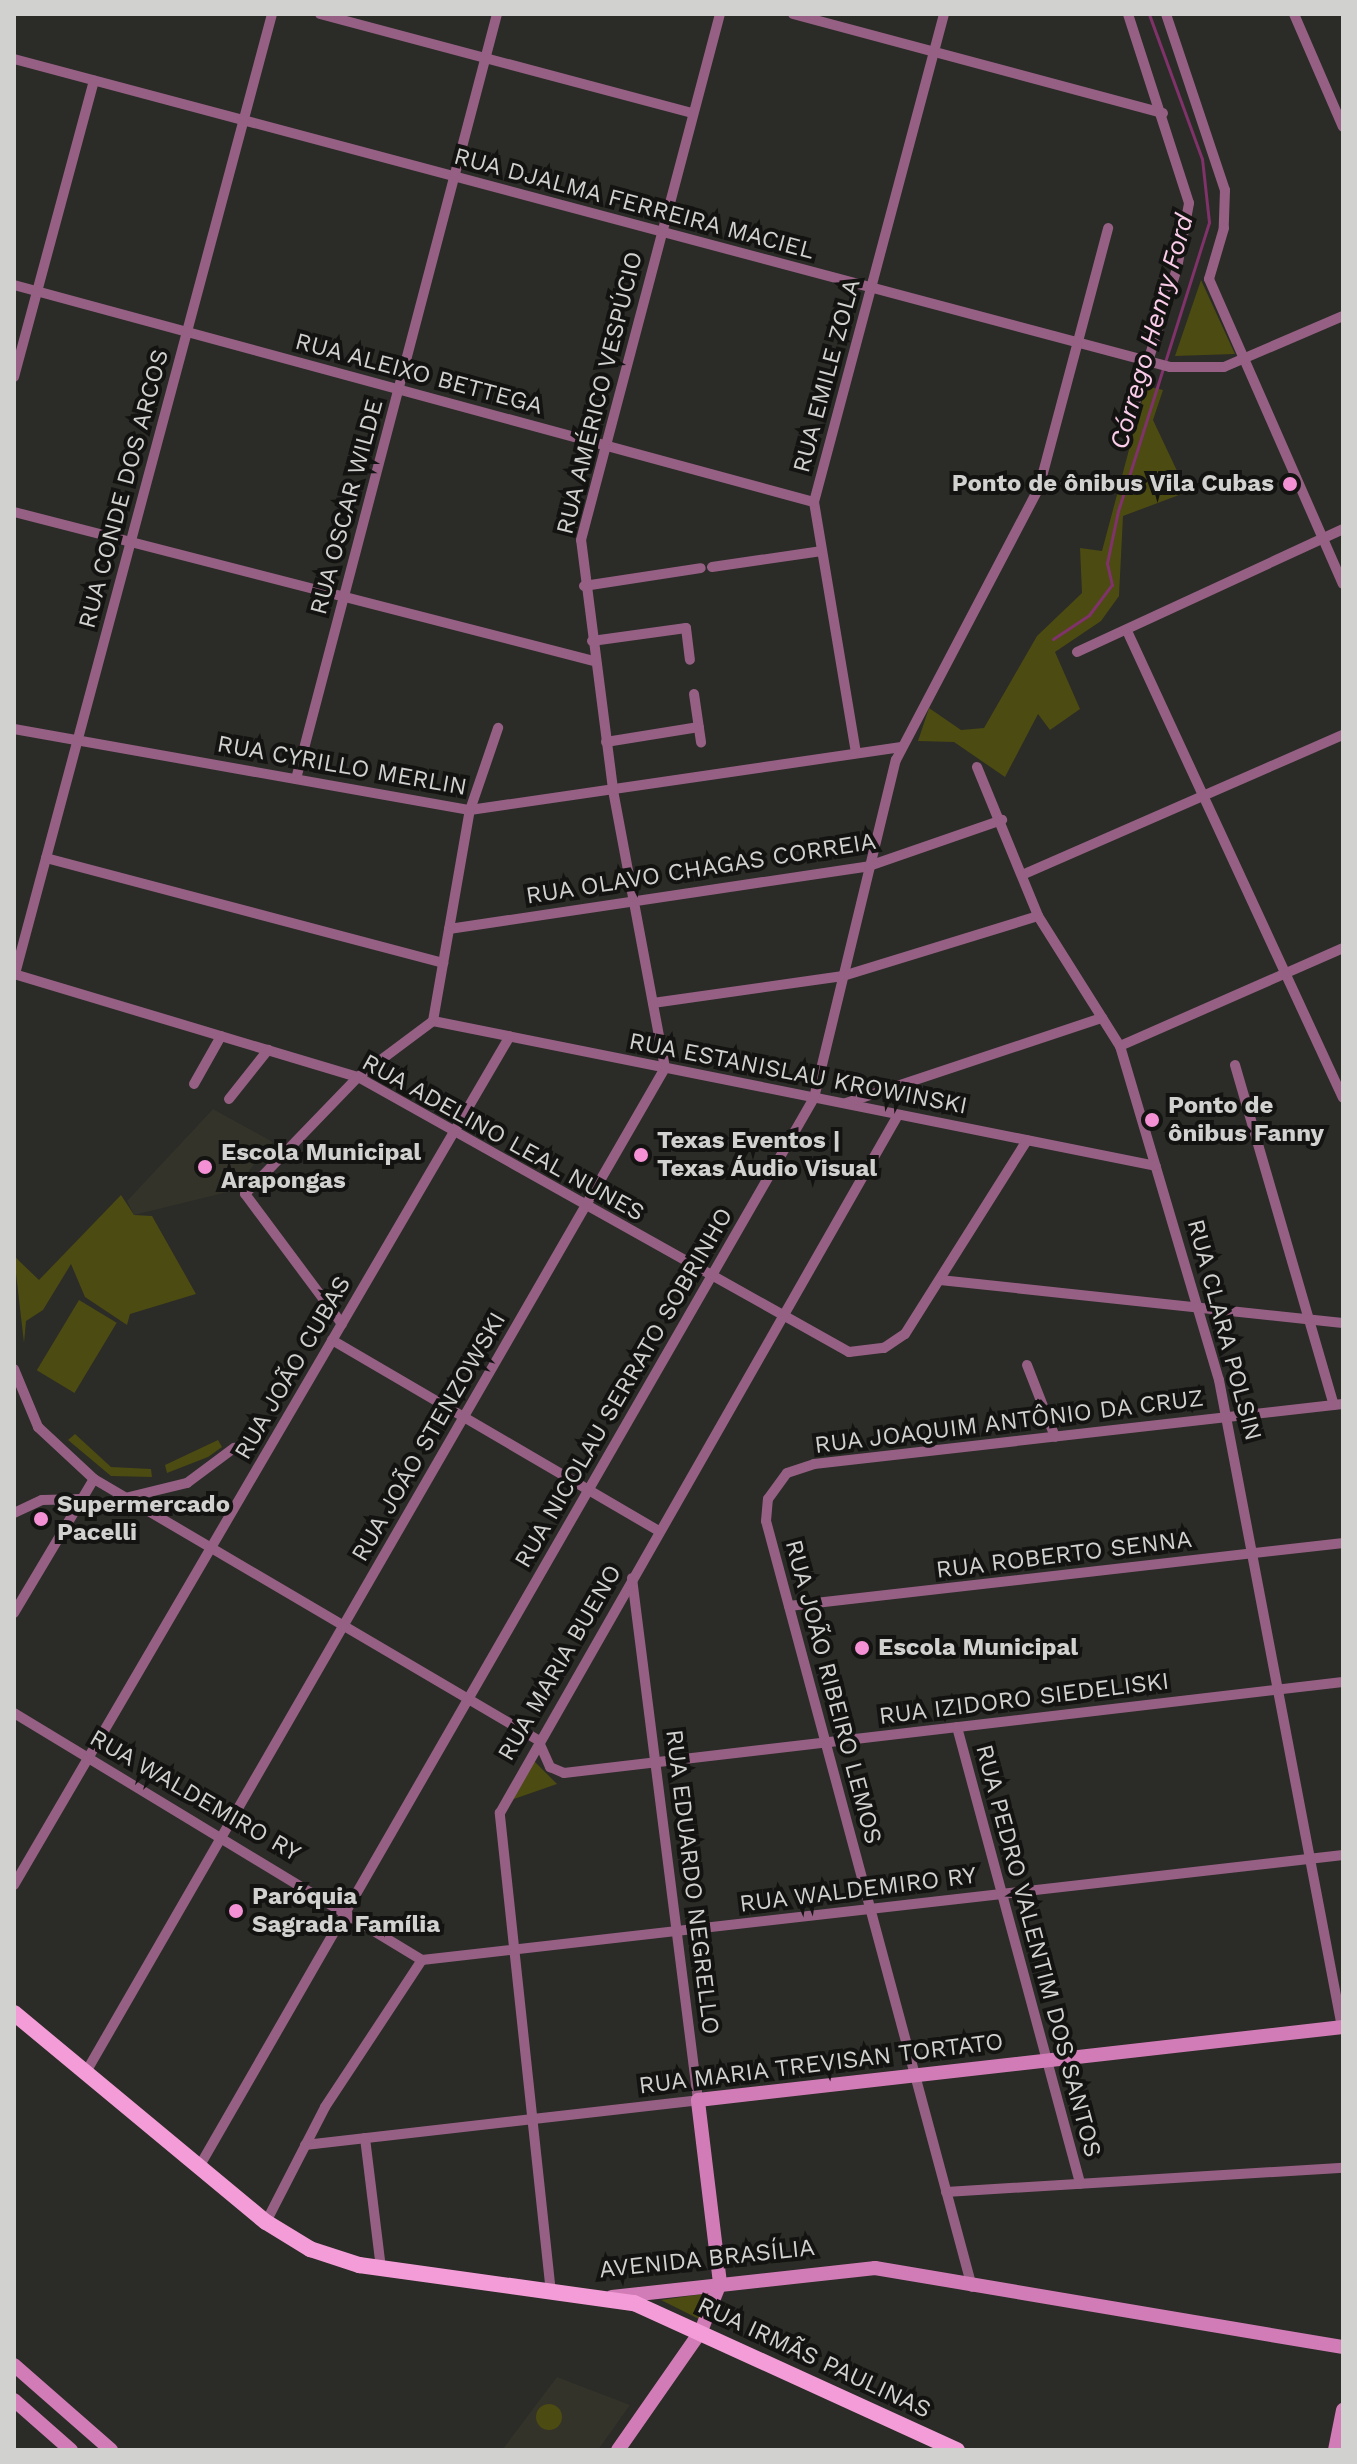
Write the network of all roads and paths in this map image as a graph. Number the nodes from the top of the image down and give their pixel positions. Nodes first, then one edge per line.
1 (272, 14) edge
2 (320, 14) edge
3 (497, 14) edge
4 (720, 14) edge
5 (793, 14) edge
6 (944, 14) edge
7 (1128, 14) edge
8 (1294, 14) edge
9 (1168, 15) edge
10 (934, 52) junction
11 (486, 58) junction
12 (14, 59) edge
13 (94, 81) junction
14 (693, 113) junction
15 (1163, 113) junction
16 (244, 120) junction
17 (1343, 127) edge
18 (455, 177) junction
19 (1108, 228) dead end
20 (662, 232) junction
21 (14, 285) edge
22 (871, 288) junction
23 (37, 292) junction
24 (1343, 316) edge
25 (187, 332) junction
26 (1078, 343) junction
27 (1244, 359) junction
28 (1153, 363) junction
29 (14, 377) edge
30 (399, 389) junction
31 (1126, 432) dead end
32 (604, 445) junction
33 (814, 502) junction
34 (14, 512) edge
35 (1343, 529) edge
36 (1323, 538) junction
37 (130, 543) junction
38 (822, 551) junction
39 (1343, 584) edge
40 (584, 586) junction
41 (343, 600) junction
42 (1128, 633) junction
43 (592, 641) junction
44 (1077, 652) dead end
45 (690, 660) dead end
46 (594, 661) junction
47 (694, 694) dead end
48 (699, 727) junction
49 (498, 728) dead end
50 (14, 729) edge
51 (1343, 735) edge
52 (78, 740) junction
53 (606, 742) junction
54 (701, 742) dead end
55 (901, 747) junction
56 (856, 753) junction
57 (977, 767) dead end
58 (296, 779) junction
59 (613, 789) junction
60 (1203, 796) junction
61 (470, 810) junction
62 (1002, 820) junction
63 (46, 858) junction
64 (869, 866) junction
65 (1022, 875) junction
66 (634, 901) junction
67 (1038, 916) junction
68 (449, 929) junction
69 (1343, 948) edge
70 (443, 963) junction
71 (14, 974) edge
72 (1283, 974) junction
73 (843, 976) junction
74 (653, 1003) junction
75 (1102, 1018) junction
76 (433, 1021) junction
77 (221, 1036) junction
78 (510, 1036) junction
79 (1120, 1046) junction
80 (268, 1050) junction
81 (1235, 1065) dead end
82 (665, 1068) junction
83 (358, 1077) junction
84 (194, 1084) dead end
85 (814, 1098) junction
86 (1343, 1098) edge
87 (229, 1099) dead end
88 (844, 1104) junction
89 (898, 1115) junction
90 (454, 1131) junction
91 (1027, 1140) junction
92 (1156, 1166) junction
93 (586, 1206) junction
94 (711, 1277) junction
95 (940, 1280) junction
96 (1198, 1308) junction
97 (782, 1317) junction
98 (1309, 1320) junction
99 (1343, 1323) edge
100 (342, 1324) junction
101 (332, 1340) junction
102 (1027, 1365) dead end
103 (14, 1369) edge
104 (1339, 1405) edge
105 (464, 1417) junction
106 (1228, 1417) junction
107 (1055, 1437) junction
108 (234, 1448) dead end
109 (94, 1479) junction
110 (779, 1481) joint
111 (588, 1490) junction
112 (125, 1498) junction
113 (82, 1499) junction
114 (14, 1513) edge
115 (659, 1531) junction
116 (1343, 1543) edge
117 (211, 1548) junction
118 (1253, 1553) junction
119 (632, 1578) junction
120 (789, 1606) junction
121 (14, 1613) edge
122 (343, 1626) junction
123 (1343, 1682) edge
124 (1279, 1690) junction
125 (468, 1699) junction
126 (14, 1713) edge
127 (957, 1727) junction
128 (538, 1740) junction
129 (826, 1743) junction
130 (89, 1757) junction
131 (655, 1763) junction
132 (222, 1836) junction
133 (1343, 1855) edge
134 (1310, 1859) junction
135 (14, 1885) edge
136 (1002, 1894) junction
137 (347, 1909) junction
138 (870, 1909) junction
139 (677, 1931) junction
140 (512, 1949) junction
141 (422, 1960) junction
142 (14, 2013) edge
143 (1343, 2029) edge
144 (1047, 2060) junction
145 (86, 2072) junction
146 (915, 2075) junction
147 (698, 2100) junction
148 (531, 2119) junction
149 (365, 2138) junction
150 (305, 2145) junction
151 (199, 2167) junction
152 (1343, 2168) edge
153 (1080, 2184) junction
154 (946, 2192) junction
155 (266, 2222) junction
156 (381, 2268) junction
157 (720, 2283) junction
158 (972, 2287) junction
159 (551, 2293) junction
160 (604, 2298) junction
161 (701, 2331) junction
162 (1343, 2347) edge
163 (14, 2365) edge
164 (14, 2400) edge
165 (1343, 2410) edge
166 (71, 2450) edge
167 (111, 2450) edge
168 (618, 2450) edge
169 (957, 2450) edge
170 (1335, 2450) edge

1 - 16 street, RUA CONDE DOS ARCOS
2 - 11 street
3 - 11 street, RUA OSCAR WILDE
4 - 14 street, RUA AMÉRICO VESPÚCIO
5 - 10 street
6 - 10 street, RUA EMILE ZOLA
7 - 15 street
8 - 17 street
9 - 27 street
10 - 15 street
10 - 22 street, RUA EMILE ZOLA
11 - 14 street
11 - 18 street, RUA OSCAR WILDE
12 - 13 street, RUA DJALMA FERREIRA MACIEL
13 - 16 street, RUA DJALMA FERREIRA MACIEL
13 - 23 street
14 - 20 street, RUA AMÉRICO VESPÚCIO
15 - 28 street
16 - 18 street, RUA DJALMA FERREIRA MACIEL
16 - 25 street, RUA CONDE DOS ARCOS
18 - 20 street, RUA DJALMA FERREIRA MACIEL
18 - 30 street, RUA OSCAR WILDE
19 - 26 street, RUA NICOLAU SERRATO SOBRINHO
20 - 22 street, RUA DJALMA FERREIRA MACIEL
20 - 32 street, RUA AMÉRICO VESPÚCIO
21 - 23 street, RUA ALEIXO BETTEGA
22 - 26 street, RUA DJALMA FERREIRA MACIEL
22 - 33 street, RUA EMILE ZOLA
23 - 25 street, RUA ALEIXO BETTEGA
23 - 29 street
24 - 27 street, RUA DJALMA FERREIRA MACIEL
25 - 30 street, RUA ALEIXO BETTEGA
25 - 37 street, RUA CONDE DOS ARCOS
26 - 28 street, RUA DJALMA FERREIRA MACIEL
26 - 55 street, RUA NICOLAU SERRATO SOBRINHO
27 - 28 street, RUA DJALMA FERREIRA MACIEL
27 - 36 street
28 - 31 street
30 - 32 street, RUA ALEIXO BETTEGA
30 - 41 street, RUA OSCAR WILDE
32 - 33 street, RUA ALEIXO BETTEGA
32 - 40 street, RUA AMÉRICO VESPÚCIO
33 - 38 street, RUA EMILE ZOLA
34 - 37 street
35 - 36 street
36 - 39 street
36 - 42 street
37 - 41 street
37 - 52 street, RUA CONDE DOS ARCOS
38 - 40 street
38 - 56 street, RUA EMILE ZOLA
40 - 43 street, RUA AMÉRICO VESPÚCIO
41 - 46 street
41 - 58 street, RUA OSCAR WILDE
42 - 44 street
42 - 60 street
43 - 45 street
43 - 46 street, RUA AMÉRICO VESPÚCIO
46 - 53 street, RUA AMÉRICO VESPÚCIO
47 - 48 street
48 - 53 street
48 - 54 street
49 - 61 street
50 - 52 street, RUA CYRILLO MERLIN
51 - 60 street
52 - 58 street, RUA CYRILLO MERLIN
52 - 63 street, RUA CONDE DOS ARCOS
53 - 59 street, RUA AMÉRICO VESPÚCIO
55 - 56 street, RUA CYRILLO MERLIN
55 - 64 street, RUA NICOLAU SERRATO SOBRINHO
56 - 59 street, RUA CYRILLO MERLIN
57 - 62 street, RUA CLARA POLSIN
58 - 61 street, RUA CYRILLO MERLIN
59 - 61 street, RUA CYRILLO MERLIN
59 - 66 street
60 - 65 street
60 - 72 street
61 - 68 street
62 - 64 street, RUA OLAVO CHAGAS CORREIA
62 - 65 street, RUA CLARA POLSIN
63 - 70 street
63 - 71 street, RUA CONDE DOS ARCOS
64 - 66 street, RUA OLAVO CHAGAS CORREIA
64 - 73 street, RUA NICOLAU SERRATO SOBRINHO
65 - 67 street, RUA CLARA POLSIN
66 - 68 street, RUA OLAVO CHAGAS CORREIA
66 - 74 street
67 - 73 street
67 - 75 street, RUA CLARA POLSIN
68 - 70 street
69 - 72 street
70 - 76 street
71 - 77 street, RUA ADELINO LEAL NUNES
72 - 79 street
72 - 86 street
73 - 74 street
73 - 85 street, RUA NICOLAU SERRATO SOBRINHO
74 - 82 street
75 - 79 street, RUA CLARA POLSIN
75 - 88 street
76 - 78 street, RUA ESTANISLAU KROWINSKI
76 - 83 street
77 - 80 street, RUA ADELINO LEAL NUNES
77 - 84 street
78 - 82 street, RUA ESTANISLAU KROWINSKI
78 - 90 street, RUA JOÃO CUBAS
79 - 92 street, RUA CLARA POLSIN
80 - 83 street, RUA ADELINO LEAL NUNES
80 - 87 street
81 - 98 street
82 - 85 street, RUA ESTANISLAU KROWINSKI
82 - 93 street, RUA JOÃO STENZOWSKI
83 - 90 street, RUA ADELINO LEAL NUNES
83 - 100 street
85 - 88 street, RUA ESTANISLAU KROWINSKI
85 - 94 street, RUA NICOLAU SERRATO SOBRINHO
88 - 89 street, RUA ESTANISLAU KROWINSKI
89 - 91 street, RUA ESTANISLAU KROWINSKI
89 - 97 street, RUA MARIA BUENO
90 - 93 street, RUA ADELINO LEAL NUNES
90 - 100 street, RUA JOÃO CUBAS
91 - 92 street, RUA ESTANISLAU KROWINSKI
91 - 95 street
92 - 96 street, RUA CLARA POLSIN
93 - 94 street, RUA ADELINO LEAL NUNES
93 - 105 street, RUA JOÃO STENZOWSKI
94 - 97 street, RUA ADELINO LEAL NUNES
94 - 111 street, RUA NICOLAU SERRATO SOBRINHO
95 - 96 street
95 - 97 street, RUA ADELINO LEAL NUNES
96 - 98 street
96 - 106 street, RUA CLARA POLSIN
97 - 115 street, RUA MARIA BUENO
98 - 99 street
98 - 104 street
100 - 101 street, RUA JOÃO CUBAS
101 - 105 street
101 - 117 street, RUA JOÃO CUBAS
102 - 107 street
103 - 109 street
104 - 106 street, RUA JOAQUIM ANTÔNIO DA CRUZ
105 - 111 street
105 - 122 street, RUA JOÃO STENZOWSKI
106 - 107 street, RUA JOAQUIM ANTÔNIO DA CRUZ
106 - 118 street, RUA CLARA POLSIN
107 - 110 street, RUA JOAQUIM ANTÔNIO DA CRUZ
108 - 112 street
109 - 112 street
109 - 113 street
110 - 120 street, RUA JOÃO RIBEIRO LEMOS
111 - 115 street
111 - 125 street, RUA NICOLAU SERRATO SOBRINHO
112 - 117 street
113 - 114 street
113 - 121 street
115 - 119 street, RUA MARIA BUENO
116 - 118 street, RUA ROBERTO SENNA
117 - 122 street
117 - 130 street, RUA JOÃO CUBAS
118 - 120 street, RUA ROBERTO SENNA
118 - 124 street, RUA CLARA POLSIN
119 - 128 street, RUA MARIA BUENO
119 - 131 street, RUA EDUARDO NEGRELLO
120 - 129 street, RUA JOÃO RIBEIRO LEMOS
122 - 125 street
122 - 132 street, RUA JOÃO STENZOWSKI
123 - 124 street, RUA IZIDORO SIEDELISKI
124 - 127 street, RUA IZIDORO SIEDELISKI
124 - 134 street, RUA CLARA POLSIN
125 - 128 street
125 - 137 street, RUA NICOLAU SERRATO SOBRINHO
126 - 130 street, RUA WALDEMIRO RY
127 - 129 street, RUA IZIDORO SIEDELISKI
127 - 136 street, RUA PEDRO VALENTIM DOS SANTOS
128 - 131 street, RUA IZIDORO SIEDELISKI
128 - 140 street, RUA MARIA BUENO
129 - 131 street, RUA IZIDORO SIEDELISKI
129 - 138 street, RUA JOÃO RIBEIRO LEMOS
130 - 132 street, RUA WALDEMIRO RY
130 - 135 street, RUA JOÃO CUBAS
131 - 139 street, RUA EDUARDO NEGRELLO
132 - 137 street, RUA WALDEMIRO RY
132 - 145 street, RUA JOÃO STENZOWSKI
133 - 134 street, RUA WALDEMIRO RY
134 - 136 street, RUA WALDEMIRO RY
134 - 143 street, RUA CLARA POLSIN
136 - 138 street, RUA WALDEMIRO RY
136 - 144 street, RUA PEDRO VALENTIM DOS SANTOS
137 - 141 street, RUA WALDEMIRO RY
137 - 151 street, RUA NICOLAU SERRATO SOBRINHO
138 - 139 street, RUA WALDEMIRO RY
138 - 146 street, RUA JOÃO RIBEIRO LEMOS
139 - 140 street, RUA WALDEMIRO RY
139 - 147 street, RUA EDUARDO NEGRELLO
140 - 141 street, RUA WALDEMIRO RY
140 - 148 street, RUA MARIA BUENO
141 - 150 street
142 - 145 main road, AVENIDA BRASÍLIA
143 - 144 main road, RUA MARIA TREVISAN TORTATO
144 - 146 main road, RUA MARIA TREVISAN TORTATO
144 - 153 street, RUA PEDRO VALENTIM DOS SANTOS
145 - 151 main road, AVENIDA BRASÍLIA
146 - 147 main road, RUA MARIA TREVISAN TORTATO
146 - 154 street, RUA JOÃO RIBEIRO LEMOS
147 - 148 street, RUA MARIA TREVISAN TORTATO
147 - 157 main road, RUA EDUARDO NEGRELLO
148 - 149 street, RUA MARIA TREVISAN TORTATO
148 - 159 street, RUA MARIA BUENO
149 - 150 street, RUA MARIA TREVISAN TORTATO
149 - 156 street
150 - 155 street
151 - 155 main road, AVENIDA BRASÍLIA
152 - 153 street
153 - 154 street
154 - 158 street, RUA JOÃO RIBEIRO LEMOS
155 - 156 main road, AVENIDA BRASÍLIA
156 - 159 main road, AVENIDA BRASÍLIA
157 - 158 main road, AVENIDA BRASÍLIA
157 - 160 main road, AVENIDA BRASÍLIA
157 - 161 main road, RUA EDUARDO NEGRELLO
158 - 162 main road, AVENIDA BRASÍLIA
159 - 160 main road, AVENIDA BRASÍLIA
160 - 161 main road, RUA IRMÃS PAULINAS
161 - 168 main road, RUA EDUARDO NEGRELLO
161 - 169 main road, RUA IRMÃS PAULINAS
163 - 167 main road
164 - 166 main road
165 - 170 main road

